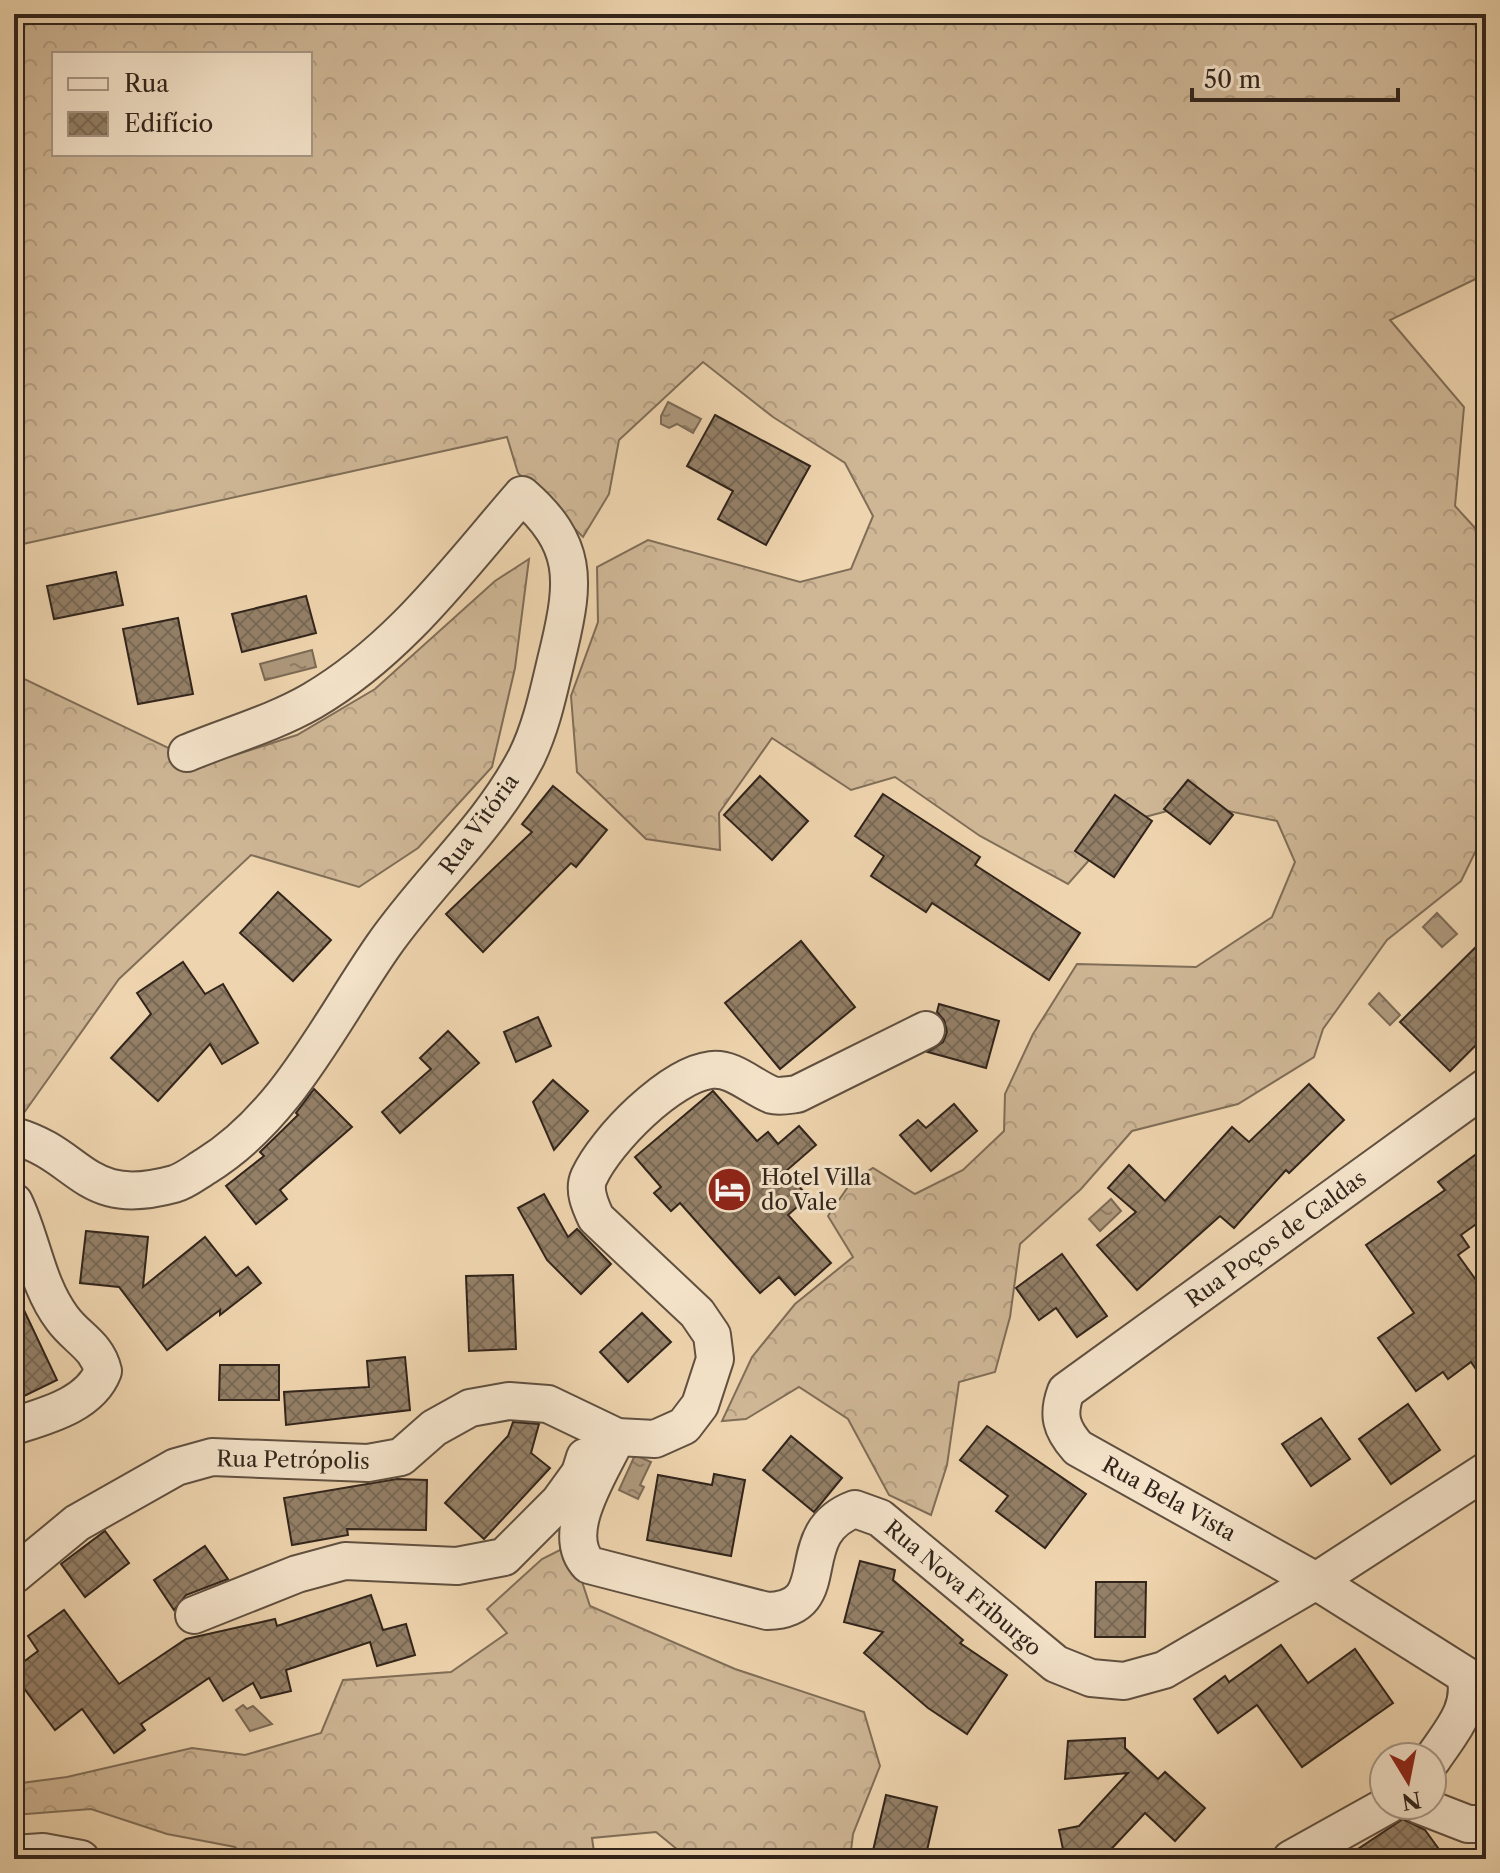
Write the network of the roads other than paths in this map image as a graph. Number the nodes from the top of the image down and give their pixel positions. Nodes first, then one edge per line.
1 (187, 753) dead end
2 (926, 1030) dead end
3 (1486, 1087) edge
4 (14, 1136) edge
5 (14, 1202) edge
6 (1066, 1391) joint
7 (14, 1426) edge
8 (606, 1433) junction
9 (1486, 1471) edge
10 (14, 1575) edge
11 (1316, 1581) junction
12 (194, 1615) dead end
13 (1475, 1675) edge
14 (1445, 1741) edge
15 (1368, 1816) edge
16 (1448, 1816) edge
17 (1486, 1824) edge
18 (14, 1854) edge
19 (81, 1859) edge
20 (1291, 1859) edge

1 - 4 street, Rua Vitória
2 - 8 street, Rua Petrópolis
3 - 6 street, Rua Poços de Caldas
5 - 7 street
6 - 11 street, Rua Bela Vista
8 - 10 street, Rua Petrópolis
8 - 11 street, Rua Nova Friburgo
8 - 12 street
9 - 11 street, Rua Nova Friburgo
11 - 13 street, Rua Bela Vista
13 - 14 street
15 - 20 street
16 - 17 street
18 - 19 street

